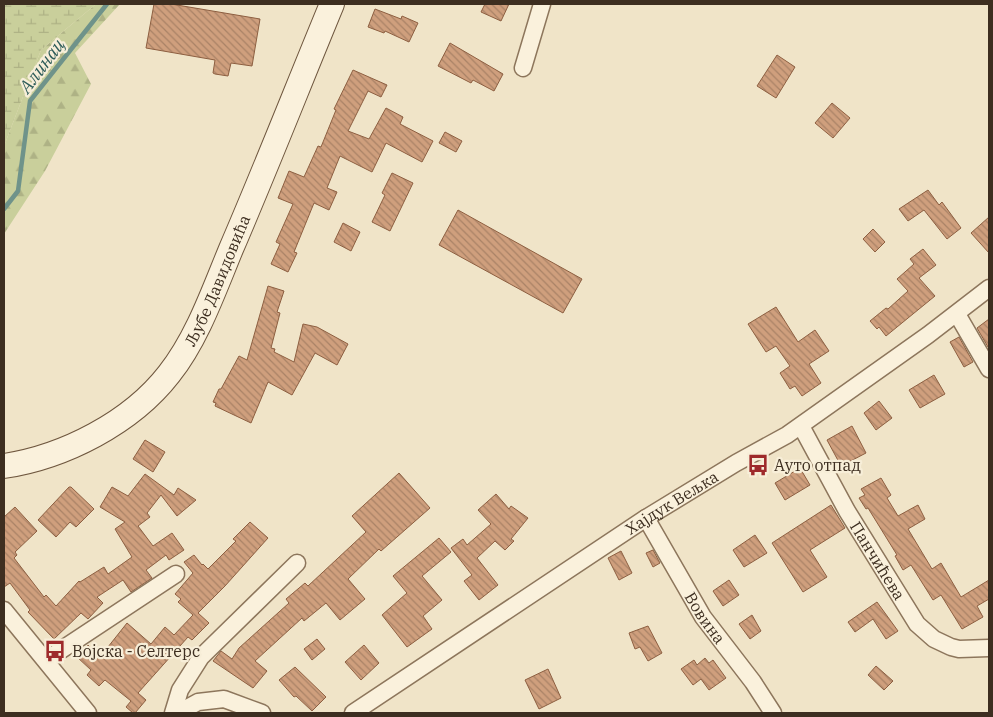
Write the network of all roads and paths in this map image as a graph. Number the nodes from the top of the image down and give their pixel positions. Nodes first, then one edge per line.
1 (332, 4) edge
2 (542, 4) edge
3 (523, 68) dead end
4 (989, 288) edge
5 (957, 314) junction
6 (989, 369) edge
7 (800, 426) junction
8 (4, 466) edge
9 (646, 518) junction
10 (297, 563) dead end
11 (176, 574) dead end
12 (4, 610) edge
13 (989, 648) edge
14 (46, 660) junction
15 (88, 713) edge
16 (173, 713) edge
17 (178, 713) edge
18 (262, 713) edge
19 (353, 713) edge
20 (772, 713) edge

1 - 8 main road, Љубе Давидовића
2 - 3 street
4 - 5 street, Хајдук Вељка
5 - 6 street
5 - 7 street, Хајдук Вељка
7 - 9 street, Хајдук Вељка
7 - 13 street, Панчићева
9 - 19 street, Хајдук Вељка
9 - 20 street, Вовина
10 - 16 street
11 - 14 street
12 - 14 street
14 - 15 street
17 - 18 street

